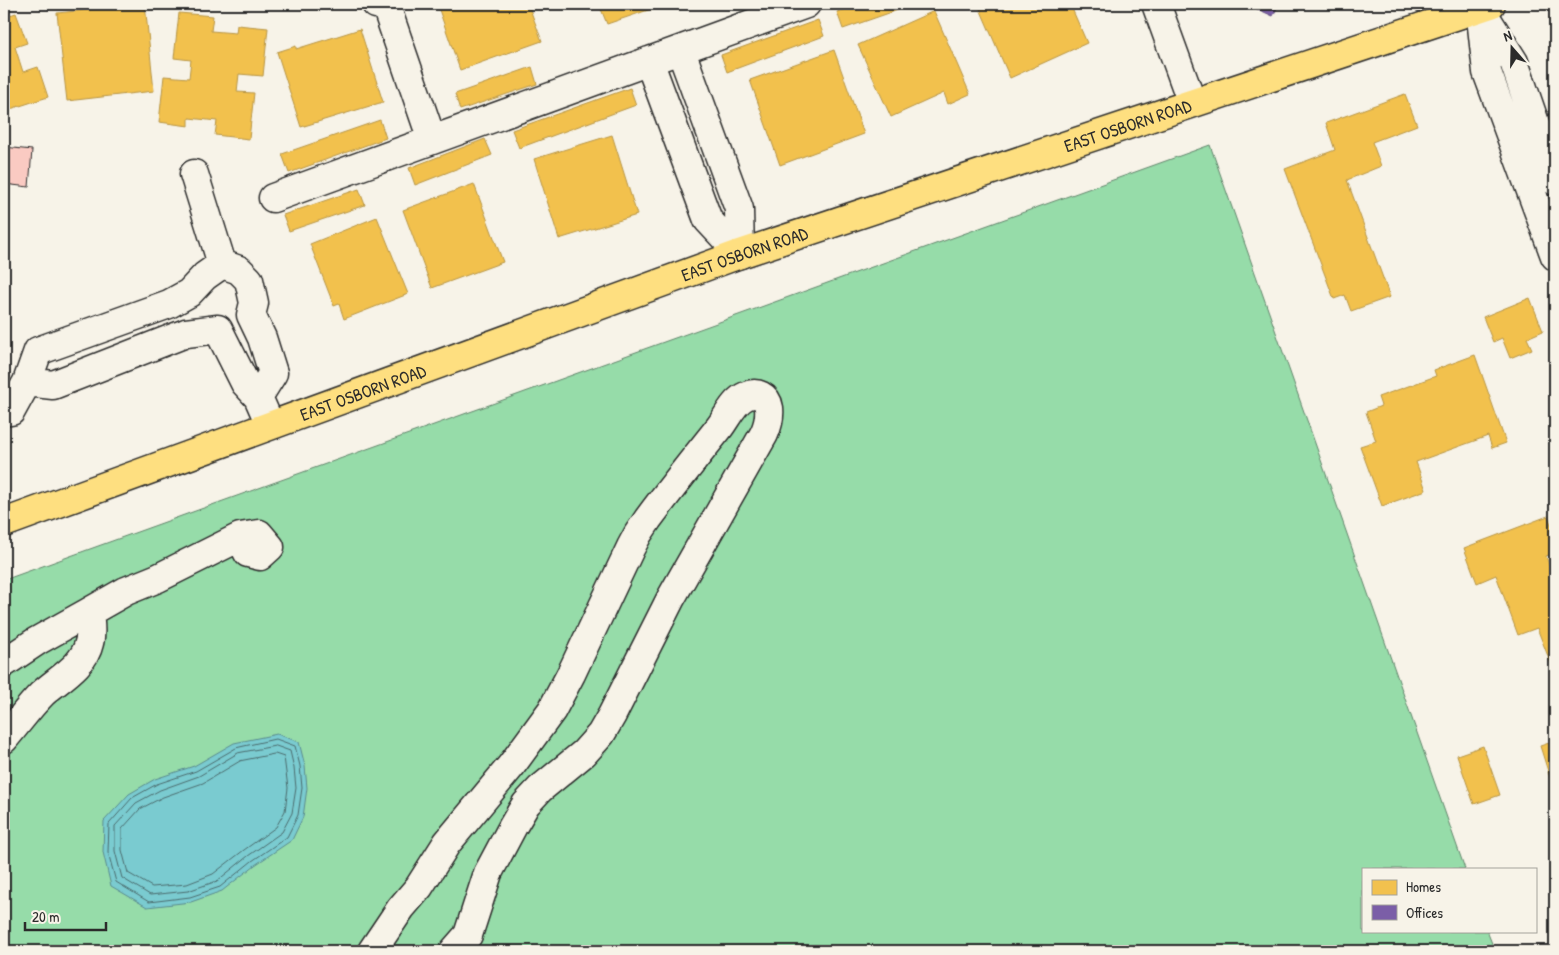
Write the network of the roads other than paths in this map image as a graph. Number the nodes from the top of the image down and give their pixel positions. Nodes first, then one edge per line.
1 (376, 4) edge
2 (806, 4) edge
3 (1156, 4) edge
4 (1485, 6) edge
5 (681, 50) junction
6 (649, 61) junction
7 (1192, 103) junction
8 (710, 133) junction
9 (432, 140) junction
10 (679, 144) junction
11 (1523, 167) junction
12 (1551, 169) edge
13 (194, 174) dead end
14 (273, 198) dead end
15 (740, 254) junction
16 (1555, 256) edge
17 (222, 264) junction
18 (187, 294) junction
19 (198, 331) junction
20 (27, 382) junction
21 (258, 397) junction
22 (4, 412) edge
23 (270, 425) junction
24 (4, 523) edge
25 (240, 537) dead end
26 (89, 612) junction
27 (4, 663) edge
28 (4, 739) edge
29 (372, 951) edge
30 (454, 951) edge

1 - 9 street
2 - 5 street
3 - 7 street
4 - 7 main road, EAST OSBORN ROAD
4 - 11 street
4 - 12 street
5 - 6 street
5 - 8 street
6 - 9 street
6 - 10 street
7 - 15 main road, EAST OSBORN ROAD
8 - 10 street
8 - 15 street
9 - 14 street
10 - 15 street
11 - 12 street
11 - 16 street
13 - 17 street
15 - 23 main road, EAST OSBORN ROAD
17 - 18 street
17 - 21 street
18 - 19 street
18 - 20 street
19 - 20 street
19 - 21 street
20 - 22 street
21 - 23 street
23 - 24 main road, EAST OSBORN ROAD
25 - 26 street
26 - 27 street
26 - 28 street
29 - 30 street

